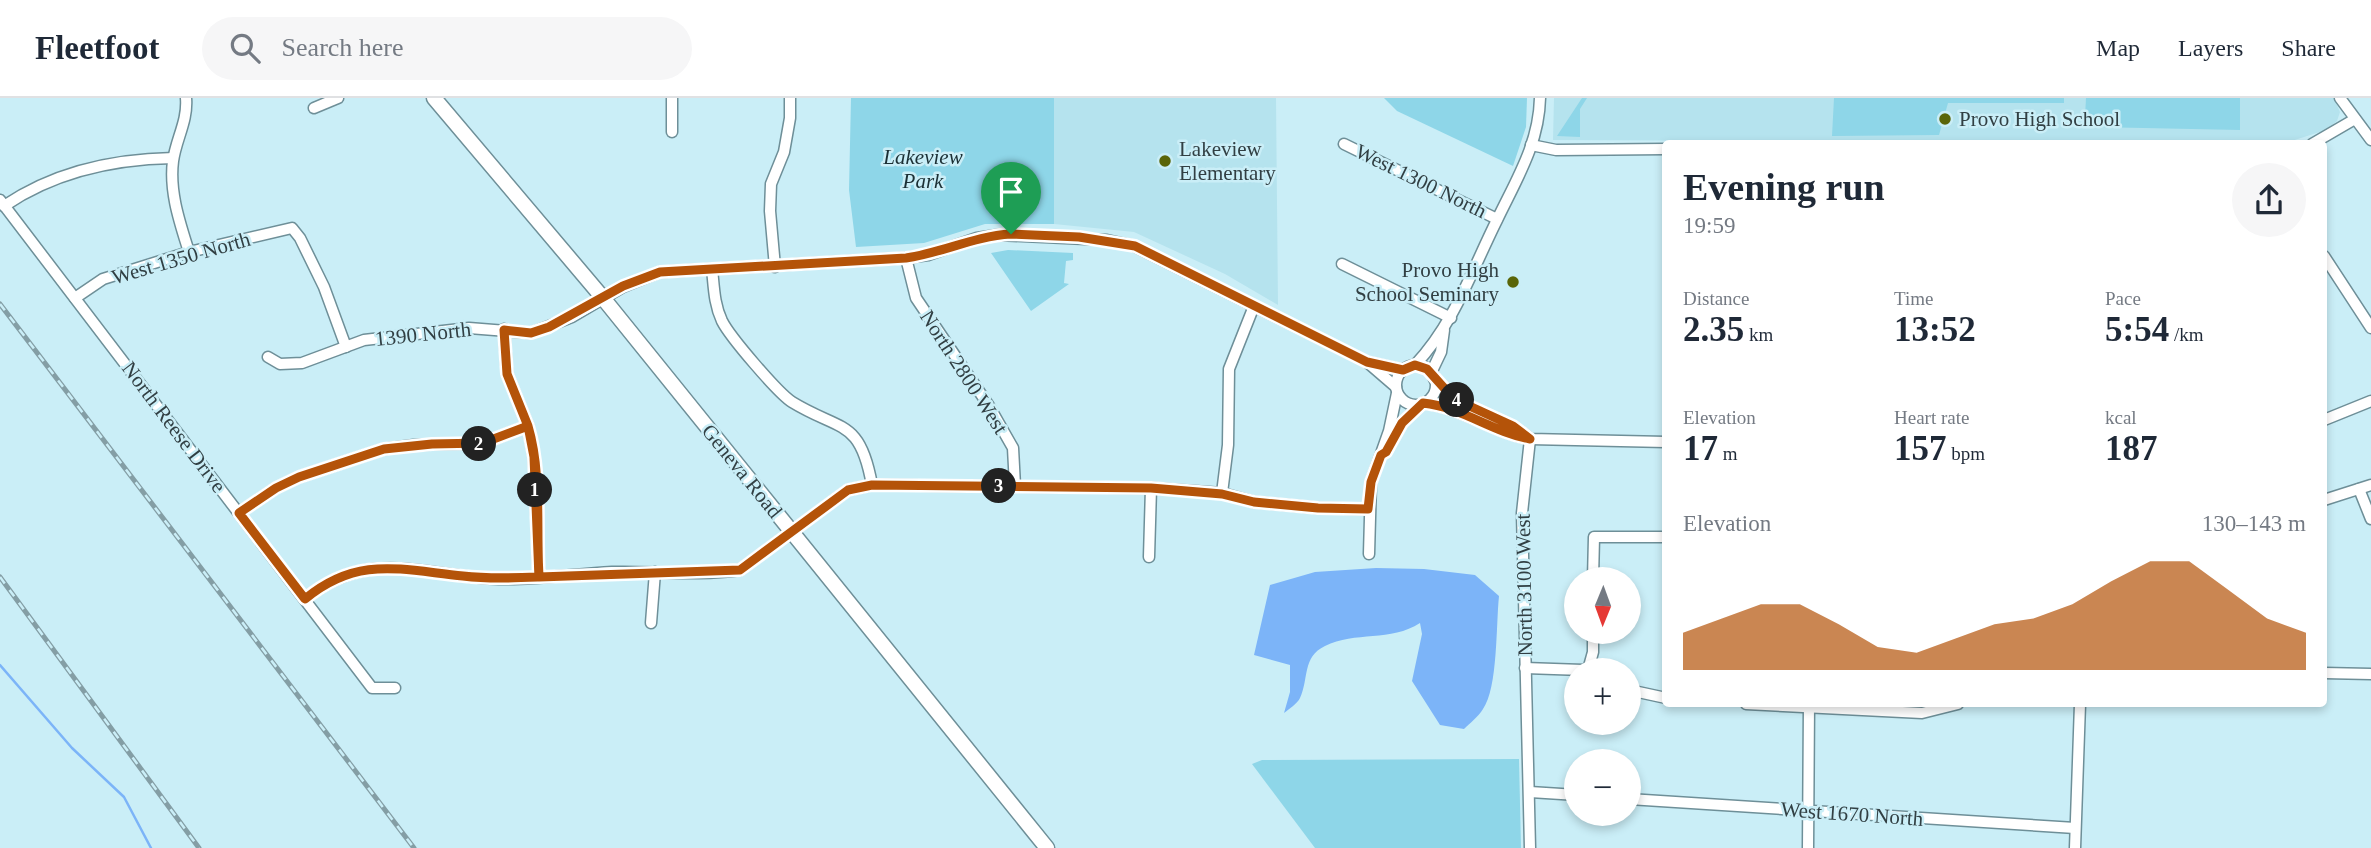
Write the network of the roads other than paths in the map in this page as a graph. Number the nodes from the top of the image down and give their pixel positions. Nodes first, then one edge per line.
1 (186, 98) edge
2 (338, 98) edge
3 (434, 98) edge
4 (672, 98) edge
5 (790, 98) edge
6 (1540, 98) edge
7 (2340, 98) edge
8 (314, 108) dead end
9 (2355, 119) junction
10 (672, 132) dead end
11 (2319, 140) edge
12 (2371, 140) edge
13 (1344, 144) dead end
14 (1531, 145) junction
15 (1662, 149) edge
16 (173, 158) junction
17 (2, 203) edge
18 (1497, 219) junction
19 (189, 252) junction
20 (906, 258) junction
21 (2327, 262) edge
22 (1342, 264) dead end
23 (775, 267) junction
24 (712, 269) junction
25 (75, 298) junction
26 (603, 298) junction
27 (1254, 306) junction
28 (1451, 318) junction
29 (2371, 328) edge
30 (504, 330) junction
31 (1444, 330) junction
32 (346, 347) junction
33 (268, 357) dead end
34 (1367, 362) junction
35 (1415, 365) junction
36 (1403, 370) junction
37 (1433, 376) junction
38 (1396, 390) junction
39 (2371, 401) edge
40 (1422, 404) junction
41 (2327, 419) edge
42 (528, 426) junction
43 (1530, 439) junction
44 (1662, 442) edge
45 (1381, 455) junction
46 (872, 485) junction
47 (2371, 485) edge
48 (1015, 486) junction
49 (1151, 488) junction
50 (2359, 489) junction
51 (1222, 494) junction
52 (2327, 499) edge
53 (1368, 509) junction
54 (239, 513) junction
55 (2371, 519) edge
56 (790, 531) junction
57 (1662, 537) edge
58 (1369, 554) dead end
59 (1149, 557) dead end
60 (1593, 567) edge
61 (655, 572) junction
62 (539, 577) junction
63 (305, 599) junction
64 (651, 623) dead end
65 (1525, 668) junction
66 (1564, 669) edge
67 (2327, 673) edge
68 (2371, 674) edge
69 (395, 688) dead end
70 (1641, 693) edge
71 (1662, 697) edge
72 (1809, 707) edge
73 (1866, 707) edge
74 (2080, 707) edge
75 (1922, 708) edge
76 (1530, 792) junction
77 (1564, 794) edge
78 (1641, 800) edge
79 (1808, 811) junction
80 (2075, 828) junction
81 (1047, 848) edge
82 (1530, 848) edge
83 (1808, 848) edge
84 (2075, 848) edge

1 - 16 street
2 - 8 street
3 - 26 main road, Geneva Road
4 - 10 street
5 - 23 street
6 - 14 street
7 - 9 street
9 - 11 street
9 - 12 street
13 - 18 street, West 1300 North
14 - 15 street
14 - 18 street
16 - 17 street
16 - 19 street
17 - 25 street, North Reese Drive
18 - 28 street
19 - 25 street, West 1350 North
19 - 32 street, West 1350 North
20 - 23 street, 1390 North
20 - 27 street, 1390 North
20 - 48 street, North 2800 West
21 - 29 street
22 - 28 street
23 - 24 street, 1390 North
24 - 26 street, 1390 North
24 - 46 street
25 - 54 street, North Reese Drive
26 - 30 street, 1390 North
26 - 56 main road, Geneva Road
27 - 34 street, 1390 North
27 - 51 street
28 - 31 street
30 - 32 street, 1390 North
30 - 42 street
31 - 35 street
31 - 37 street
32 - 33 street, 1390 North
34 - 36 street
34 - 38 street
35 - 36 street
35 - 37 street
36 - 38 street
37 - 40 street
37 - 43 street
38 - 40 street
38 - 45 street
39 - 41 street
40 - 43 street
40 - 45 street
42 - 54 street
42 - 62 street
43 - 44 street
43 - 65 street, North 3100 West
45 - 53 street
46 - 48 street
46 - 56 street
47 - 50 street
48 - 49 street
49 - 51 street
49 - 59 street
50 - 52 street
50 - 55 street
51 - 53 street
53 - 58 street
54 - 63 street, North Reese Drive
56 - 61 street
56 - 81 main road, Geneva Road
57 - 60 street
61 - 62 street
61 - 64 street
62 - 63 street
63 - 69 street, North Reese Drive
65 - 66 street
65 - 76 street, North 3100 West
67 - 68 street
70 - 71 street
72 - 79 street
73 - 75 street
74 - 80 street
76 - 77 street
76 - 82 street, North 3100 West
78 - 79 street, West 1670 North
79 - 80 street, West 1670 North
79 - 83 street
80 - 84 street

